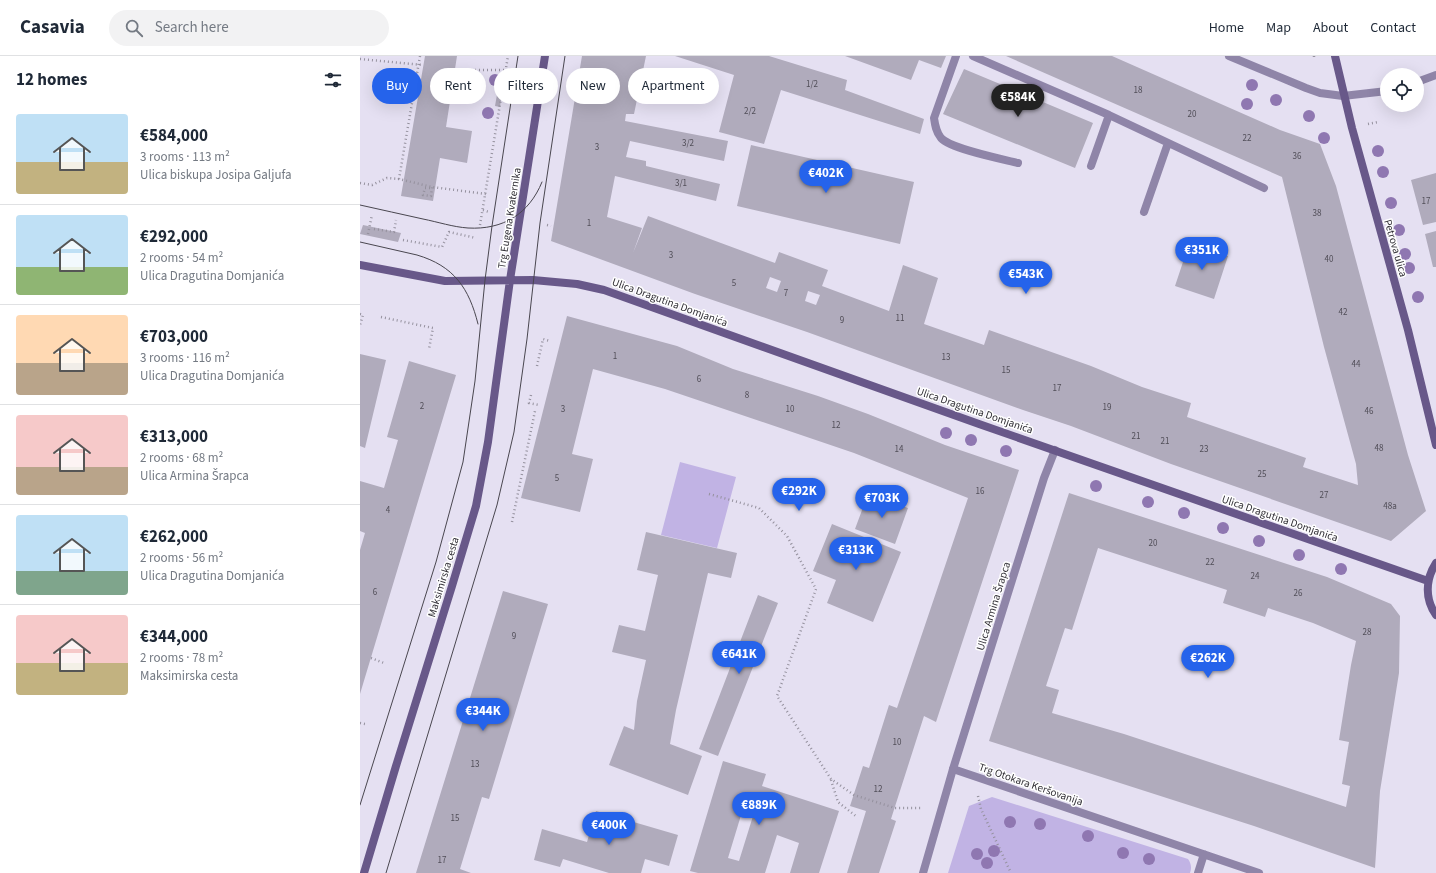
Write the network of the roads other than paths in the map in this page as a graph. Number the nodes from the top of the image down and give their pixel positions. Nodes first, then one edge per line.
1 (545, 56) edge
2 (956, 56) edge
3 (973, 56) edge
4 (1229, 56) edge
5 (1335, 56) edge
6 (1436, 75) edge
7 (1424, 79) edge
8 (1380, 92) edge
9 (1343, 96) junction
10 (1109, 115) junction
11 (1168, 143) junction
12 (1018, 164) dead end
13 (1091, 166) dead end
14 (1264, 188) dead end
15 (1144, 212) dead end
16 (360, 265) edge
17 (510, 280) junction
18 (1436, 445) edge
19 (1055, 450) junction
20 (1436, 563) edge
21 (1428, 581) junction
22 (1436, 615) edge
23 (953, 769) junction
24 (1204, 854) junction
25 (364, 873) edge
26 (923, 873) edge
27 (1198, 873) edge
28 (1259, 873) edge

1 - 17 main road, Trg Eugena Kvaternika
2 - 12 street
3 - 10 street
4 - 9 street
5 - 9 main road, Petrova ulica
6 - 7 street
8 - 9 street
9 - 18 main road, Petrova ulica
10 - 11 street
10 - 13 street
11 - 14 street
11 - 15 street
16 - 17 main road, Trg Eugena Kvaternika
17 - 19 main road, Ulica Dragutina Domjanića
17 - 25 main road, Maksimirska cesta
19 - 21 main road, Ulica Dragutina Domjanića
19 - 23 street, Ulica Armina Šrapca
20 - 21 main road
21 - 22 main road
23 - 24 street, Trg Otokara Keršovanija
23 - 26 street
24 - 27 street
24 - 28 street, Trg Otokara Keršovanija

